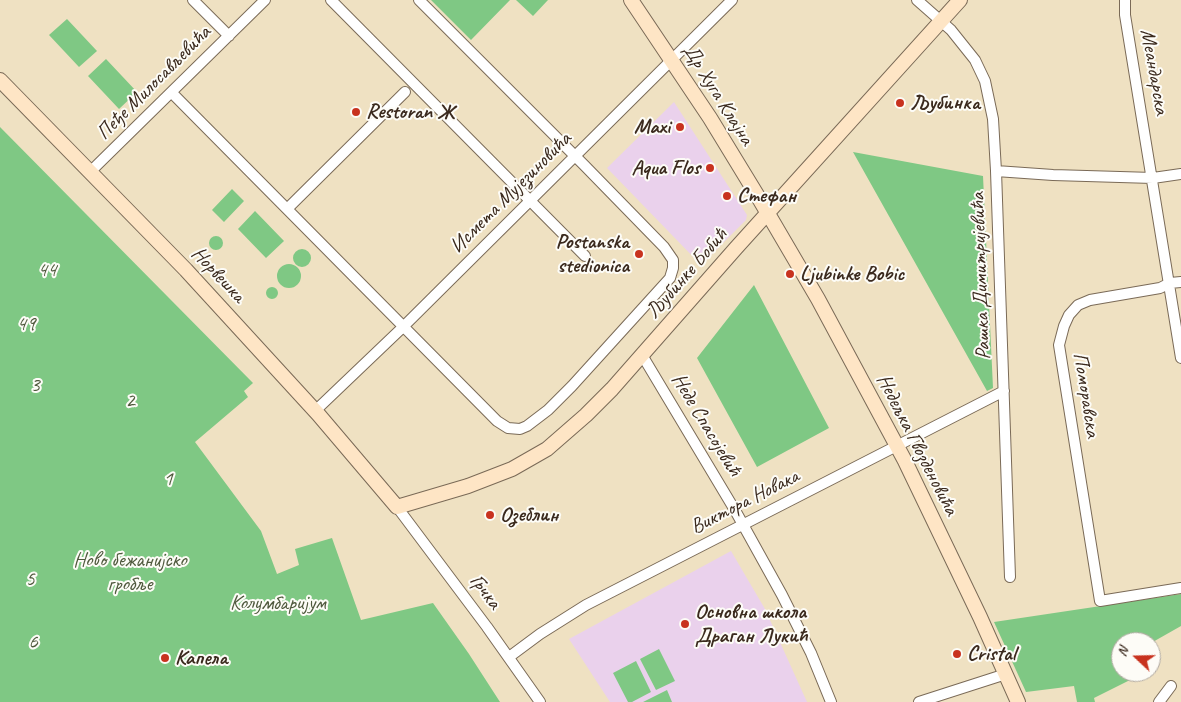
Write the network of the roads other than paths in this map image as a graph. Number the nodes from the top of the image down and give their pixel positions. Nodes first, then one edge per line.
1 (193, 0) edge
2 (265, 0) edge
3 (331, 0) edge
4 (419, 0) edge
5 (631, 0) edge
6 (732, 0) edge
7 (917, 0) edge
8 (960, 0) edge
9 (1125, 0) edge
10 (941, 20) junction
11 (229, 36) junction
12 (672, 60) junction
13 (0, 80) edge
14 (405, 92) dead end
15 (172, 93) junction
16 (574, 156) junction
17 (91, 171) junction
18 (996, 171) junction
19 (1181, 174) edge
20 (1153, 178) junction
21 (530, 201) junction
22 (287, 209) junction
23 (768, 213) junction
24 (585, 256) dead end
25 (1181, 282) edge
26 (1170, 284) junction
27 (403, 327) junction
28 (642, 355) junction
29 (1181, 358) edge
30 (1004, 390) junction
31 (316, 411) junction
32 (897, 445) junction
33 (397, 507) junction
34 (743, 525) junction
35 (1010, 578) dead end
36 (1181, 588) edge
37 (509, 657) junction
38 (1006, 674) junction
39 (1170, 686) dead end
40 (540, 702) edge
41 (831, 702) edge
42 (919, 702) edge
43 (1018, 702) edge
44 (1159, 702) edge

1 - 11 street
2 - 11 street, Пеђе Милосављевића
3 - 21 street
4 - 16 street
5 - 12 main road, Др Хуга Клајна
6 - 12 street, Исмета Мујезиновића
7 - 10 street, Рашка Димитријевића
8 - 10 main road, Љубинке Бобић
9 - 20 street, Меандарска
10 - 18 street, Рашка Димитријевића
10 - 23 main road, Љубинке Бобић
11 - 15 street, Пеђе Милосављевића
12 - 16 street, Исмета Мујезиновића
12 - 23 main road, Др Хуга Клајна
13 - 17 main road, Норвешка
14 - 22 street
15 - 17 street, Пеђе Милосављевића
15 - 22 street
16 - 21 street, Исмета Мујезиновића
16 - 27 street
17 - 31 main road, Норвешка
18 - 20 street
18 - 30 street, Рашка Димитријевића
19 - 20 street
20 - 26 street, Меандарска
21 - 24 street
21 - 27 street, Исмета Мујезиновића
22 - 27 street
23 - 28 main road, Љубинке Бобић
23 - 32 main road, Недељка Гвозденовића
25 - 26 street, Поморавска
26 - 29 street, Меандарска
26 - 36 street, Поморавска
27 - 31 street, Исмета Мујезиновића
28 - 33 main road, Љубинке Бобић
28 - 34 street, Неде Спасојевић
30 - 32 street, Виктора Новака
30 - 35 street, Рашка Димитријевића
31 - 33 main road, Норвешка
32 - 34 street, Виктора Новака
32 - 38 main road, Недељка Гвозденовића
33 - 37 street, Грчка
34 - 37 street, Виктора Новака
34 - 41 street, Неде Спасојевић
37 - 40 street, Грчка
38 - 42 street
38 - 43 main road, Недељка Гвозденовића
39 - 44 street

